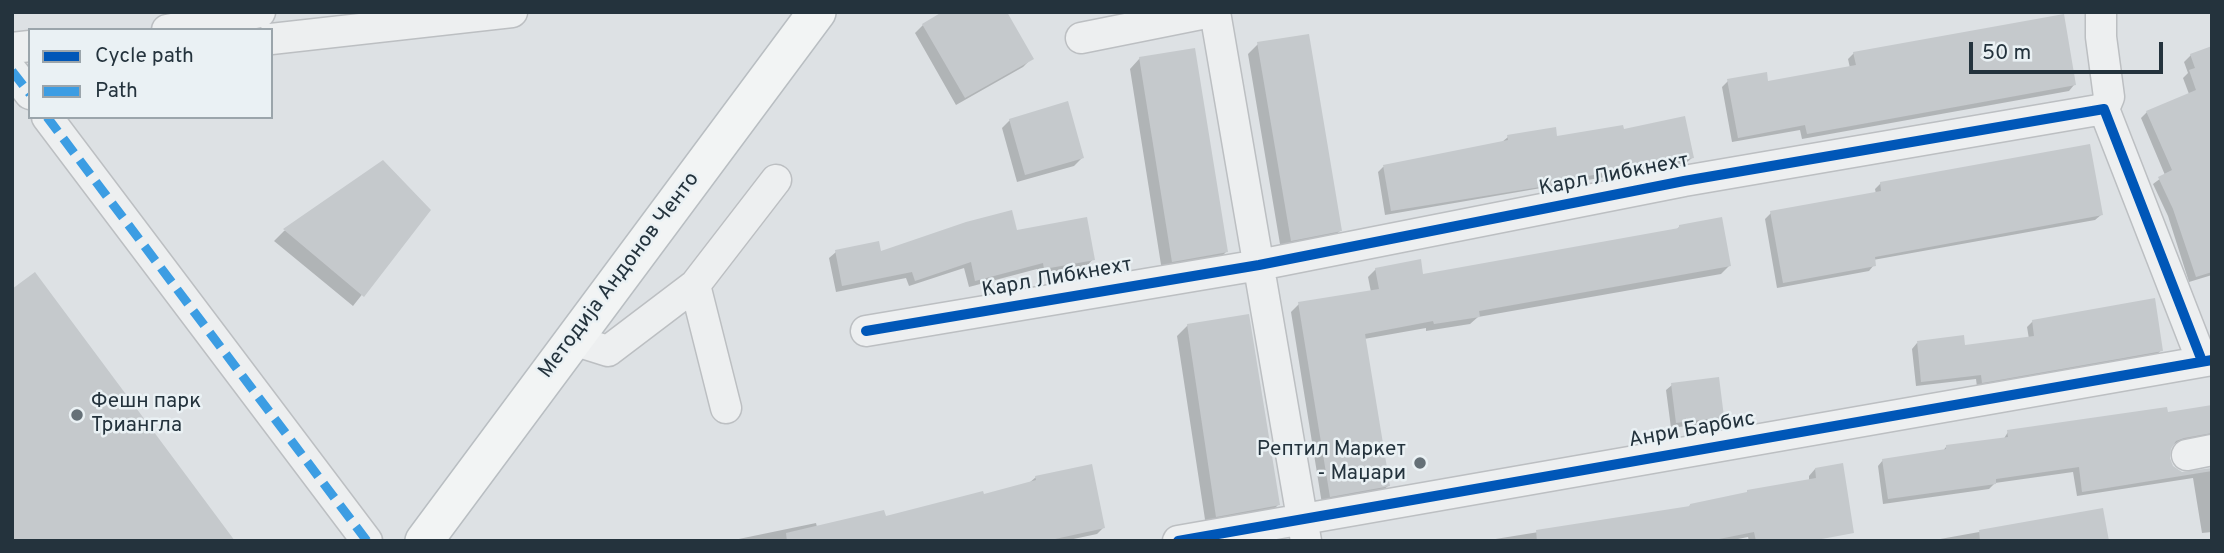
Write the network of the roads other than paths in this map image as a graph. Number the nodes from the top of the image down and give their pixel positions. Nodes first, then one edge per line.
1 (260, 12) edge
2 (512, 12) edge
3 (817, 12) edge
4 (1213, 12) edge
5 (2101, 12) edge
6 (177, 28) edge
7 (1081, 38) dead end
8 (273, 39) edge
9 (12, 71) edge
10 (28, 91) edge
11 (2104, 109) junction
12 (49, 119) edge
13 (776, 180) dead end
14 (1259, 265) junction
15 (695, 285) junction
16 (866, 331) dead end
17 (573, 340) junction
18 (2207, 360) edge
19 (726, 408) dead end
20 (1305, 530) edge
21 (367, 541) edge
22 (424, 541) edge
23 (1178, 541) edge

1 - 6 street
2 - 8 street
3 - 17 main road, Методија Андонов Ченто
4 - 7 street
4 - 14 street
5 - 11 street
9 - 10 street
11 - 14 street, Карл Либкнехт
11 - 18 street
12 - 21 street
13 - 15 street
14 - 16 street, Карл Либкнехт
14 - 20 street
15 - 17 street
15 - 19 street
17 - 22 main road, Методија Андонов Ченто
18 - 20 street, Анри Барбис
20 - 23 street, Анри Барбис

